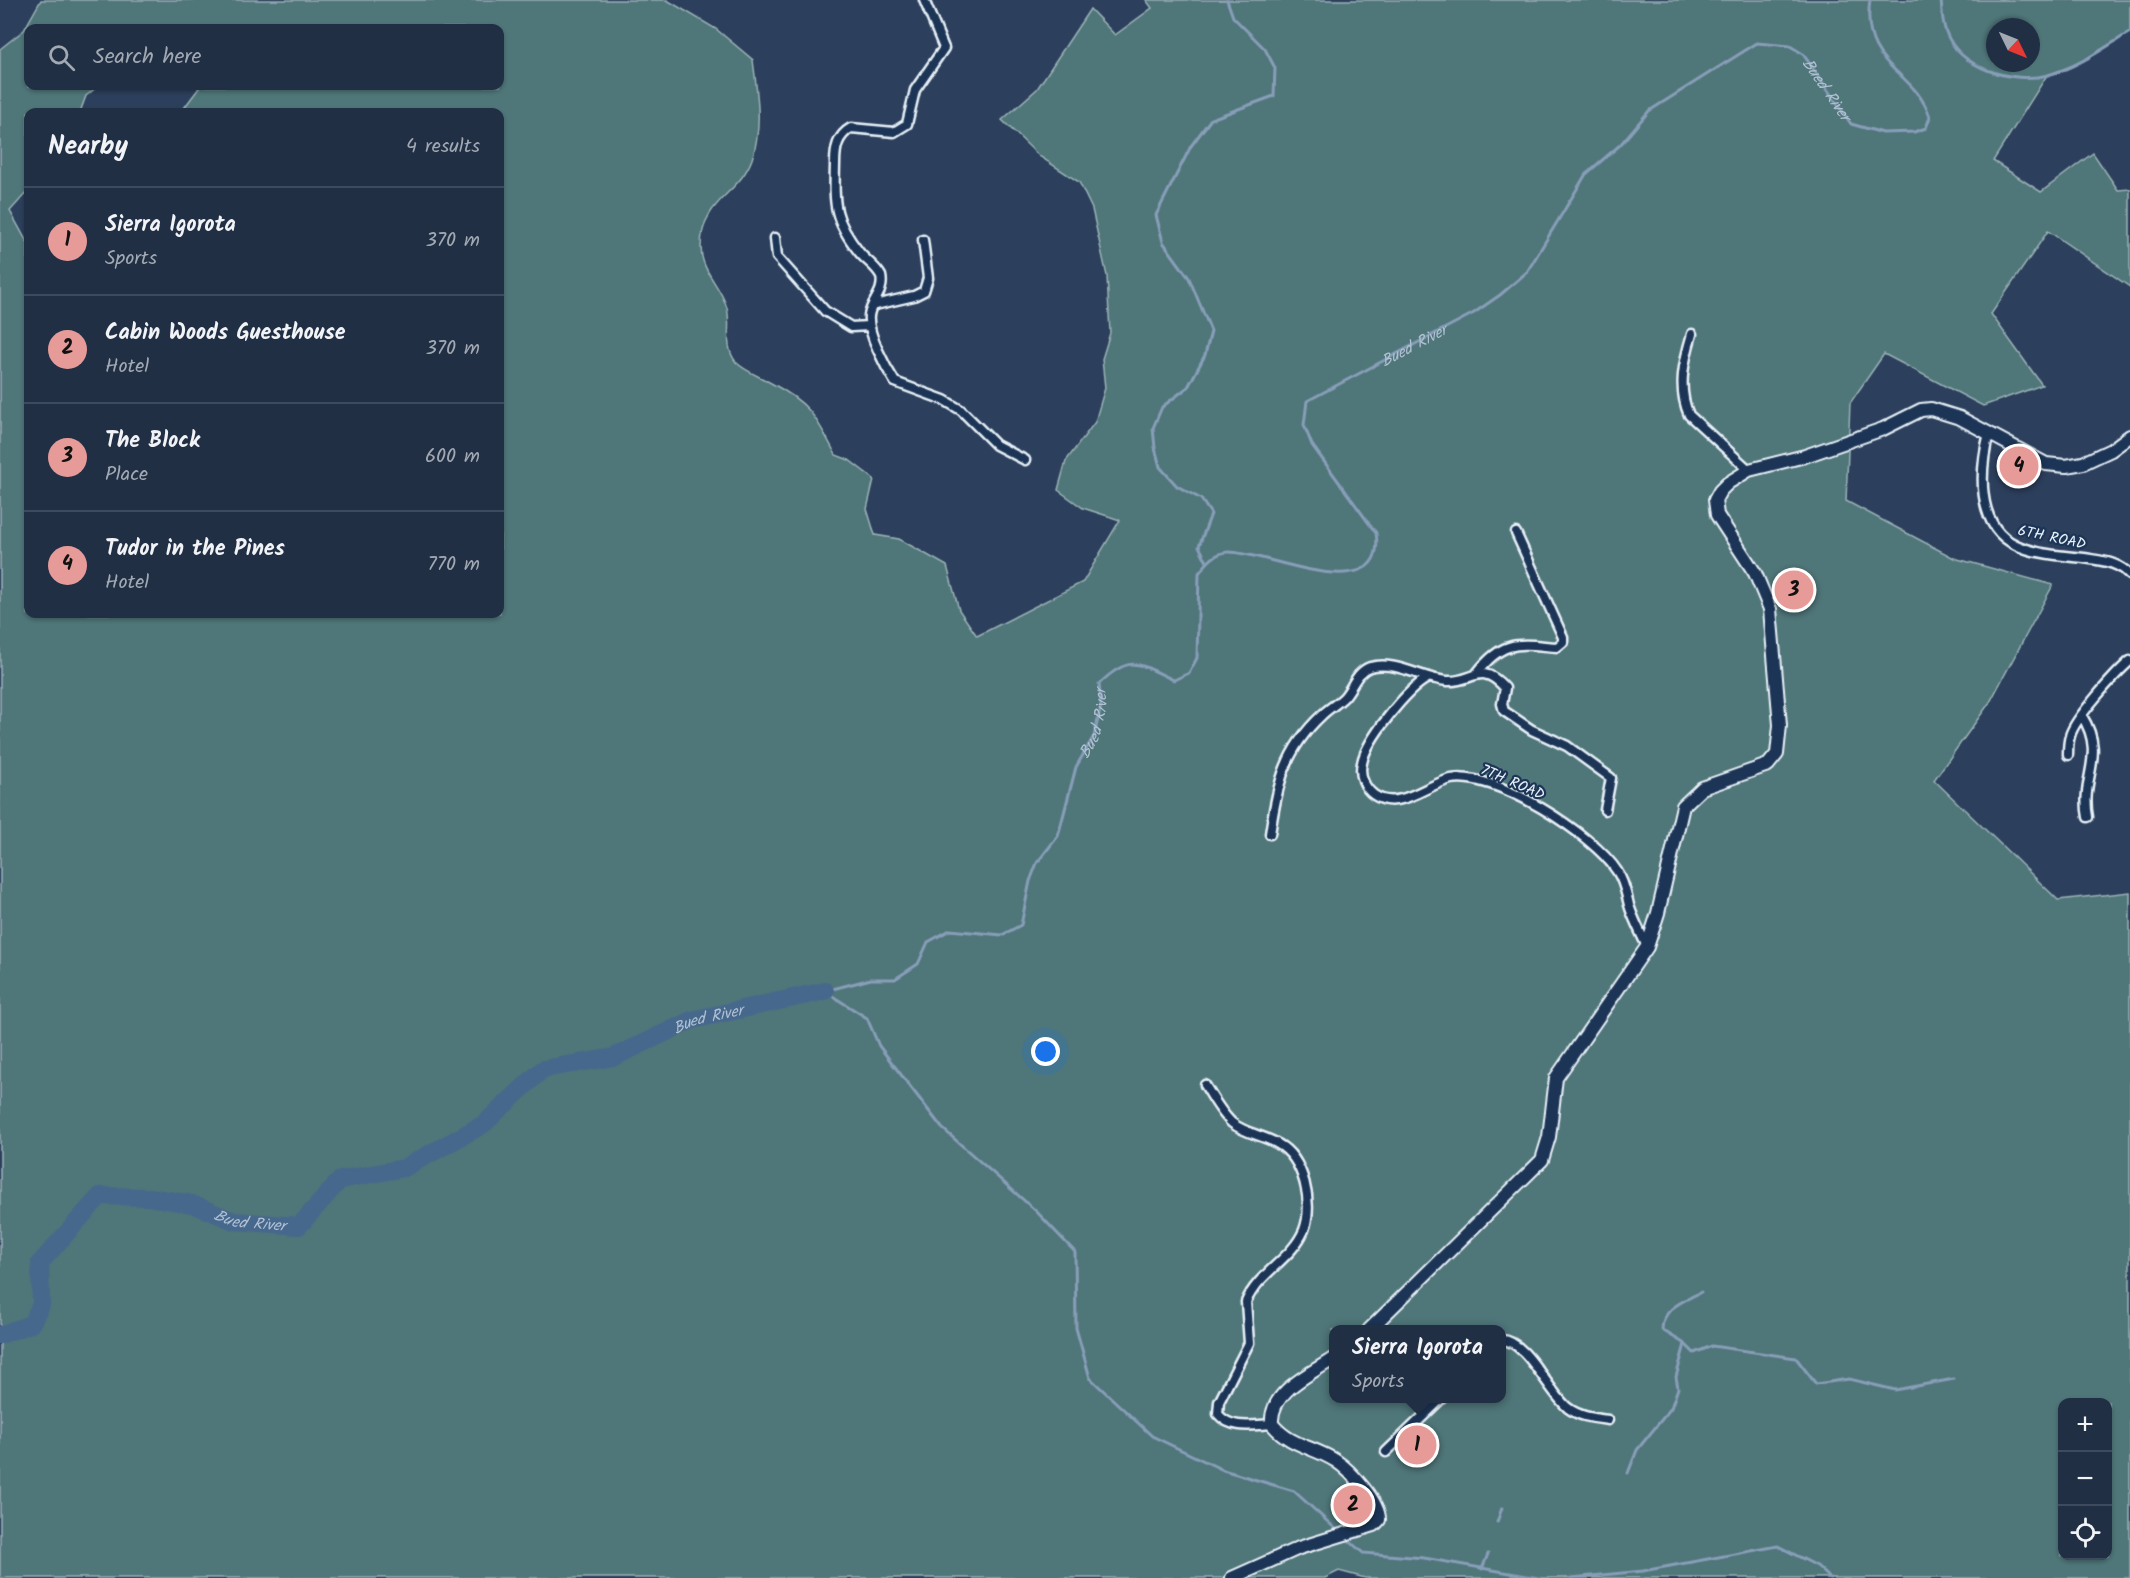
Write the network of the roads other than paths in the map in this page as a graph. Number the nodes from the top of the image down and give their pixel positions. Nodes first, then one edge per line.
1 (924, 0) edge
2 (775, 238) dead end
3 (923, 240) dead end
4 (875, 305) junction
5 (869, 326) junction
6 (1692, 334) dead end
7 (1989, 433) junction
8 (2130, 436) edge
9 (1025, 460) dead end
10 (1749, 470) junction
11 (1516, 533) dead end
12 (2130, 575) edge
13 (2130, 661) edge
14 (1477, 673) junction
15 (1428, 678) junction
16 (2082, 716) junction
17 (2068, 755) dead end
18 (1605, 810) dead end
19 (2088, 817) dead end
20 (1270, 834) dead end
21 (1647, 947) junction
22 (1205, 1085) dead end
23 (1373, 1325) edge
24 (1506, 1341) edge
25 (1329, 1362) edge
26 (1437, 1403) edge
27 (1608, 1420) dead end
28 (1272, 1424) junction
29 (1386, 1452) dead end
30 (1232, 1578) edge

1 - 4 street
2 - 5 street
3 - 4 street
4 - 5 street
5 - 9 street
6 - 10 street
7 - 8 main road
7 - 10 main road
7 - 12 street, 6TH ROAD
10 - 21 main road
11 - 14 street
13 - 16 street
14 - 15 street
14 - 18 street
15 - 20 street
15 - 21 street, 7TH ROAD
16 - 17 street
16 - 19 street
21 - 23 main road
22 - 28 street
24 - 27 street
25 - 28 main road
26 - 29 street
28 - 30 main road

